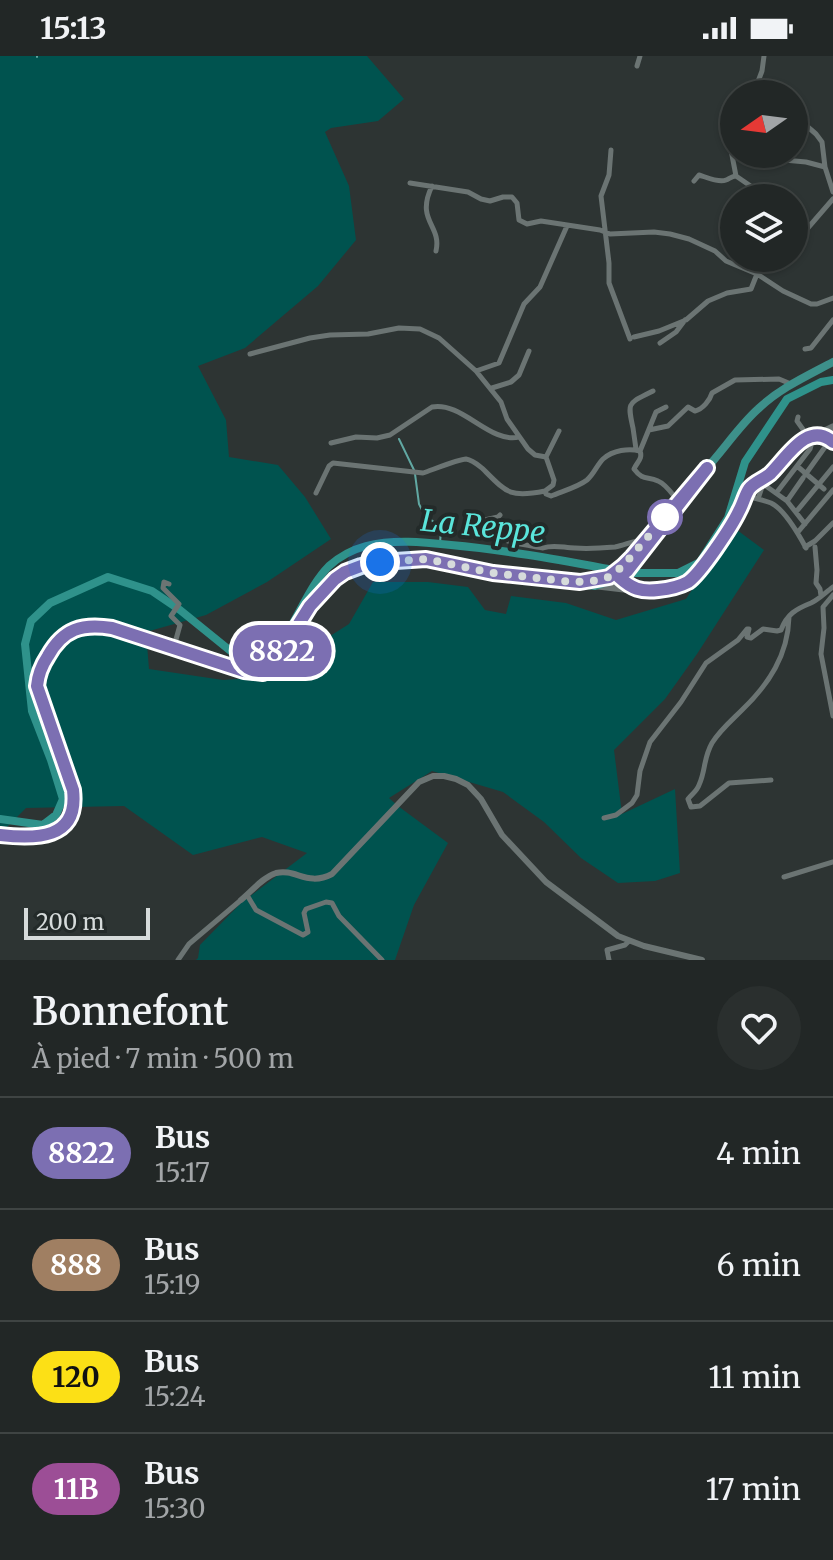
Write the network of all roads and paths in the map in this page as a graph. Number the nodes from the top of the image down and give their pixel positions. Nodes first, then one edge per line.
1 (640, 56) edge
2 (764, 56) edge
3 (637, 66) dead end
4 (759, 80) edge
5 (808, 127) edge
6 (611, 150) dead end
7 (808, 163) edge
8 (825, 167) junction
9 (734, 168) edge
10 (736, 176) junction
11 (694, 181) dead end
12 (410, 183) dead end
13 (748, 184) edge
14 (432, 186) junction
15 (833, 192) edge
16 (833, 199) edge
17 (567, 226) junction
18 (808, 228) edge
19 (605, 233) junction
20 (436, 251) dead end
21 (757, 274) junction
22 (833, 298) edge
23 (686, 320) junction
24 (833, 320) edge
25 (660, 343) dead end
26 (805, 349) dead end
27 (529, 351) dead end
28 (250, 354) dead end
29 (833, 362) edge
30 (476, 371) junction
31 (791, 384) junction
32 (492, 388) junction
33 (653, 391) dead end
34 (666, 407) dead end
35 (798, 417) dead end
36 (833, 427) edge
37 (649, 430) junction
38 (559, 431) dead end
39 (812, 436) junction
40 (519, 437) junction
41 (832, 441) edge
42 (331, 443) dead end
43 (638, 450) junction
44 (546, 457) junction
45 (797, 466) junction
46 (833, 467) edge
47 (707, 468) junction
48 (805, 475) junction
49 (762, 482) junction
50 (545, 491) junction
51 (828, 491) edge
52 (777, 492) junction
53 (316, 493) dead end
54 (746, 496) junction
55 (758, 499) junction
56 (678, 501) junction
57 (787, 501) junction
58 (796, 512) junction
59 (500, 515) dead end
60 (833, 523) edge
61 (805, 524) junction
62 (798, 532) junction
63 (644, 543) junction
64 (815, 544) junction
65 (620, 578) junction
66 (572, 582) junction
67 (169, 584) dead end
68 (833, 587) edge
69 (833, 595) edge
70 (821, 596) junction
71 (789, 616) junction
72 (183, 651) junction
73 (833, 716) edge
74 (771, 780) dead end
75 (604, 818) dead end
76 (0, 836) edge
77 (833, 862) edge
78 (784, 877) dead end
79 (247, 895) junction
80 (241, 900) joint
81 (629, 941) junction
82 (178, 960) edge
83 (382, 960) edge
84 (609, 960) edge
85 (702, 960) edge

1 - 3 street
2 - 4 street
5 - 8 street
6 - 19 street
7 - 8 street
8 - 15 street
9 - 10 street
10 - 11 street
10 - 13 street
12 - 14 street
14 - 17 street
14 - 20 street
16 - 18 street
17 - 19 street
17 - 30 street
19 - 21 street
19 - 23 street
21 - 22 street
21 - 23 street
23 - 25 street
24 - 26 street
27 - 32 street
28 - 30 street
29 - 31 main road
30 - 32 street
31 - 37 street
31 - 47 main road
32 - 40 street
33 - 43 street
34 - 37 street
35 - 39 street
36 - 39 main road
36 - 41 main road
37 - 43 street
38 - 44 street
39 - 41 main road
39 - 45 street
39 - 49 main road
40 - 42 street
40 - 44 street
41 - 48 street
43 - 50 street
43 - 56 street
44 - 50 street
45 - 48 street
45 - 52 street
46 - 51 street
47 - 56 main road
47 - 65 main road
48 - 51 street
48 - 57 street
49 - 52 street
49 - 54 main road
49 - 55 street
50 - 53 street
51 - 58 street
51 - 61 street
52 - 57 street
54 - 55 street
54 - 65 main road
55 - 62 street
56 - 63 main road
57 - 58 street
58 - 61 street
59 - 63 street
60 - 64 street
61 - 62 street
62 - 64 street
63 - 65 main road
64 - 70 street
65 - 66 main road
65 - 66 main road
66 - 72 main road
67 - 72 street
68 - 70 street
69 - 73 street
70 - 71 street
71 - 74 street
71 - 75 street
72 - 76 main road
77 - 78 street
79 - 80 street
79 - 81 street
79 - 83 street
80 - 82 street
81 - 84 street
81 - 85 street

